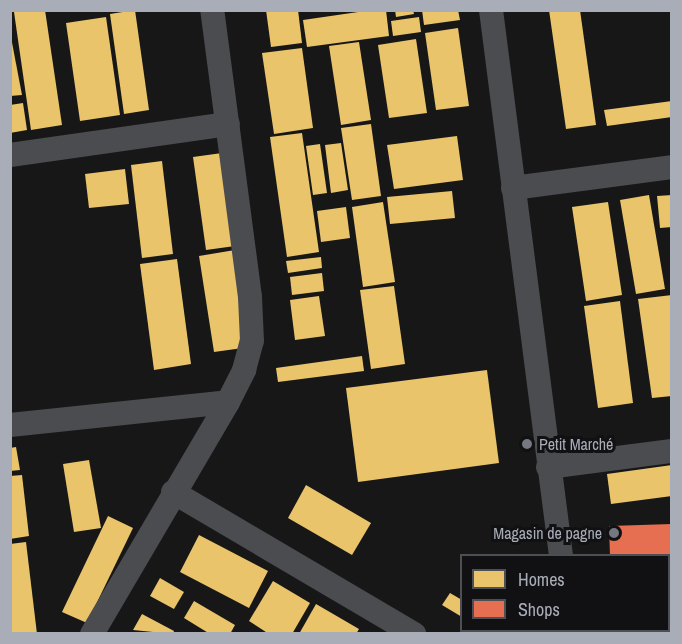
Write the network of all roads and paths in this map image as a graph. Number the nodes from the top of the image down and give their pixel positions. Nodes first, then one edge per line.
1 (212, 10) edge
2 (491, 10) edge
3 (228, 124) junction
4 (10, 155) edge
5 (672, 167) edge
6 (513, 189) junction
7 (228, 402) junction
8 (10, 425) edge
9 (672, 451) edge
10 (548, 467) junction
11 (173, 492) junction
12 (561, 554) edge
13 (381, 625) edge
14 (92, 633) edge
15 (414, 633) edge

1 - 3 street
2 - 6 street
3 - 4 street
3 - 7 street
5 - 6 street
6 - 10 street
7 - 8 street
7 - 11 street
9 - 10 street
10 - 12 street
11 - 13 street
11 - 14 street
13 - 15 street

